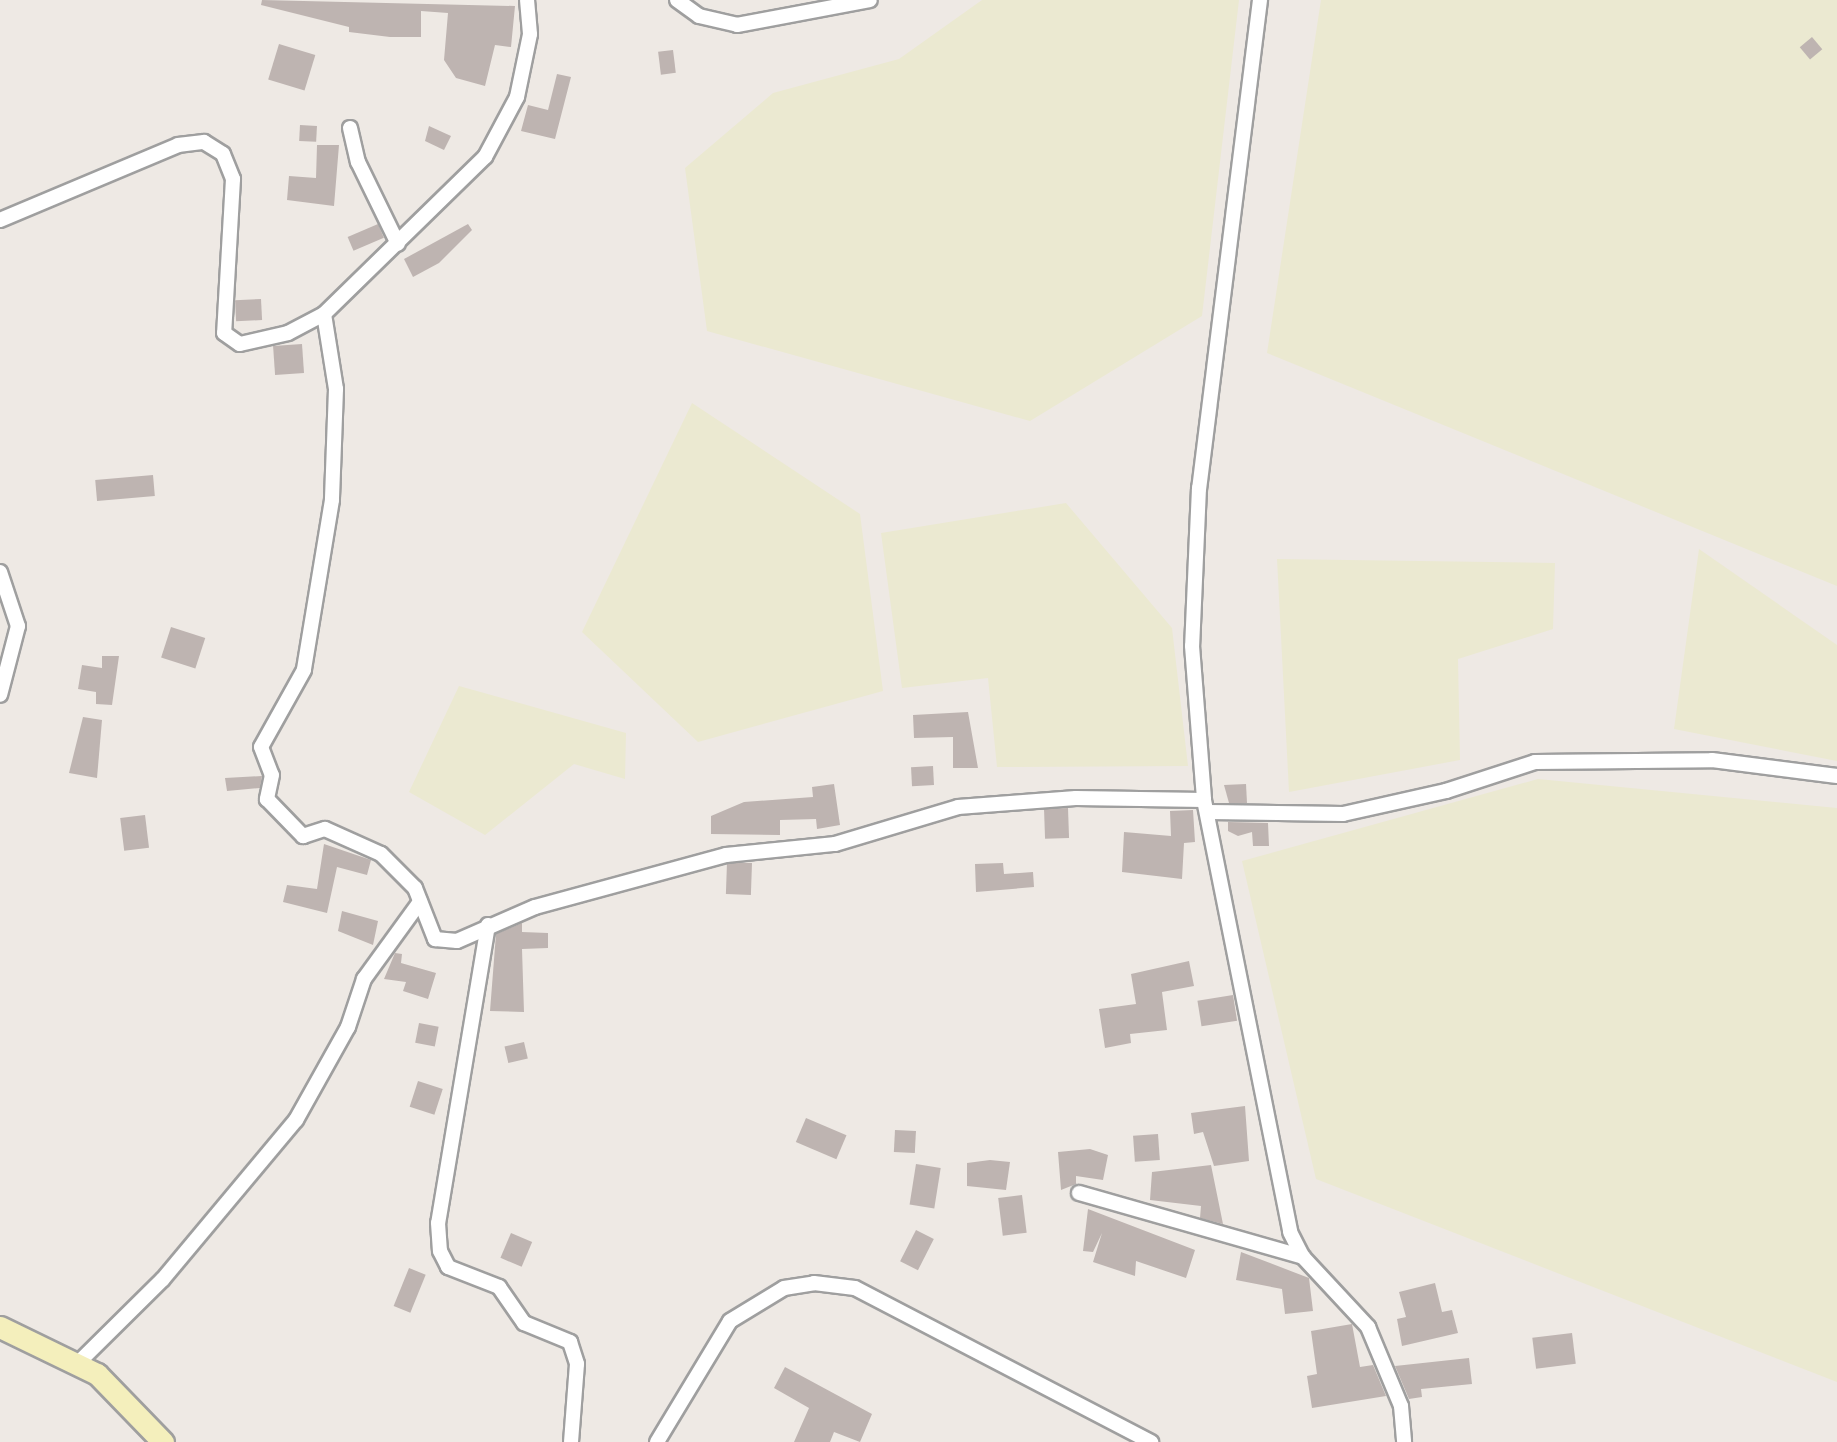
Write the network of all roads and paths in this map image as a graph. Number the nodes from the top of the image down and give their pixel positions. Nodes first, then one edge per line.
1 (527, 0) edge
2 (677, 0) edge
3 (870, 0) edge
4 (1260, 0) edge
5 (350, 128) dead end
6 (0, 220) edge
7 (398, 244) junction
8 (324, 314) junction
9 (0, 572) edge
10 (0, 695) edge
11 (1837, 776) edge
12 (1205, 806) junction
13 (420, 902) junction
14 (488, 925) junction
15 (1079, 1193) dead end
16 (1303, 1257) junction
17 (0, 1327) edge
18 (76, 1365) junction
19 (163, 1442) edge
20 (571, 1442) edge
21 (657, 1442) edge
22 (1151, 1442) edge
23 (1404, 1442) edge

1 - 7 street
2 - 3 street
4 - 12 street
5 - 7 street
6 - 8 street
7 - 8 street
8 - 13 street
9 - 10 street
11 - 12 street
12 - 14 street
12 - 16 street
13 - 14 street
13 - 18 street
14 - 20 street
15 - 16 street
16 - 23 street
17 - 18 street
18 - 19 street
21 - 22 street

